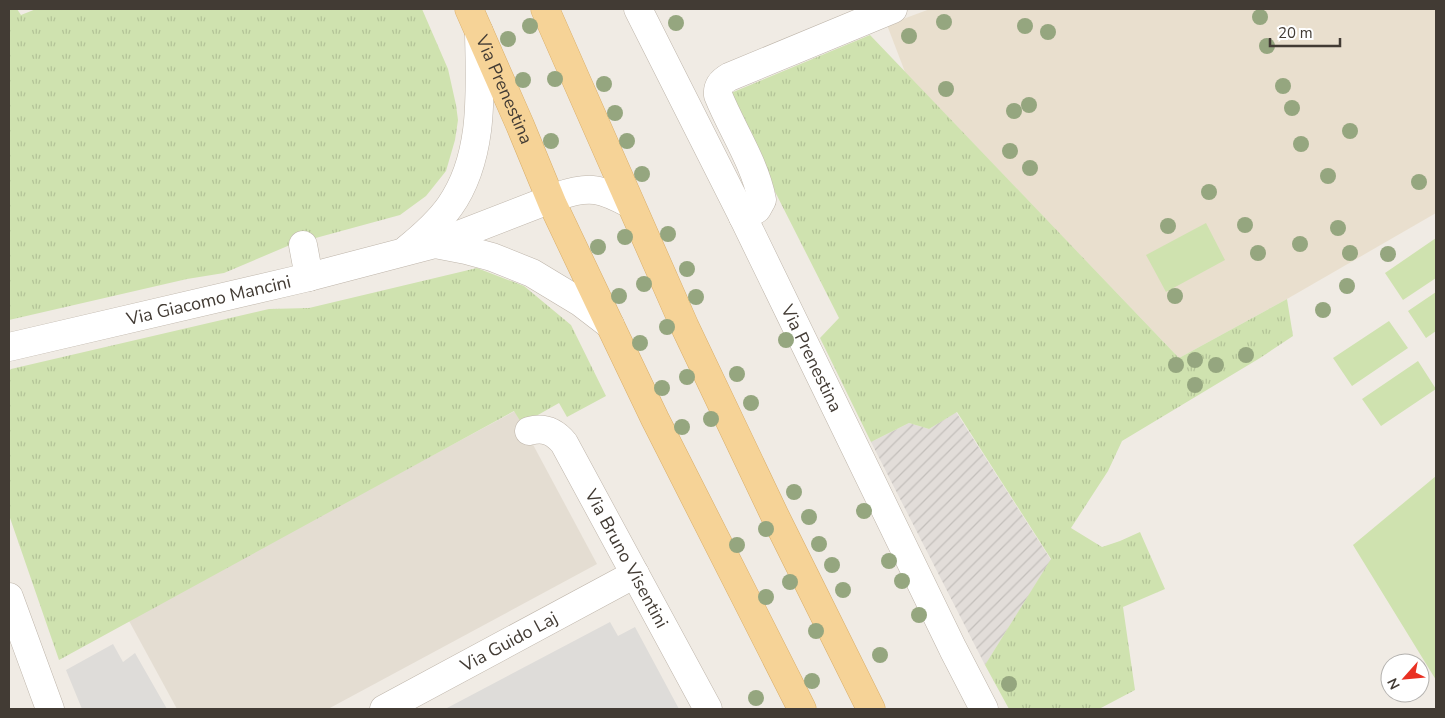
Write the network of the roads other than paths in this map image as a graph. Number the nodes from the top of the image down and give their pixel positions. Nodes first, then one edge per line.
1 (545, 9) edge
2 (638, 9) edge
3 (893, 9) edge
4 (474, 21) edge
5 (551, 199) junction
6 (630, 204) junction
7 (743, 217) junction
8 (435, 244) junction
9 (303, 245) dead end
10 (402, 253) junction
11 (309, 277) junction
12 (610, 325) junction
13 (11, 348) edge
14 (529, 431) dead end
15 (635, 574) junction
16 (9, 597) edge
17 (50, 709) edge
18 (384, 709) edge
19 (708, 709) edge
20 (802, 709) edge
21 (872, 709) edge
22 (984, 709) edge

1 - 6 main road
2 - 7 street, Via Prenestina
3 - 7 street
4 - 5 main road, Via Prenestina
4 - 10 street, Via Giacomo Mancini
5 - 6 street
5 - 8 street
5 - 12 main road, Via Prenestina
6 - 21 main road
7 - 22 street, Via Prenestina
8 - 10 street, Via Giacomo Mancini
8 - 12 street, Via Giacomo Mancini
9 - 11 street
10 - 11 street, Via Giacomo Mancini
11 - 13 street, Via Giacomo Mancini
12 - 20 main road, Via Prenestina
14 - 15 street, Via Bruno Visentini
15 - 18 street, Via Guido Laj
15 - 19 street, Via Bruno Visentini
16 - 17 street

